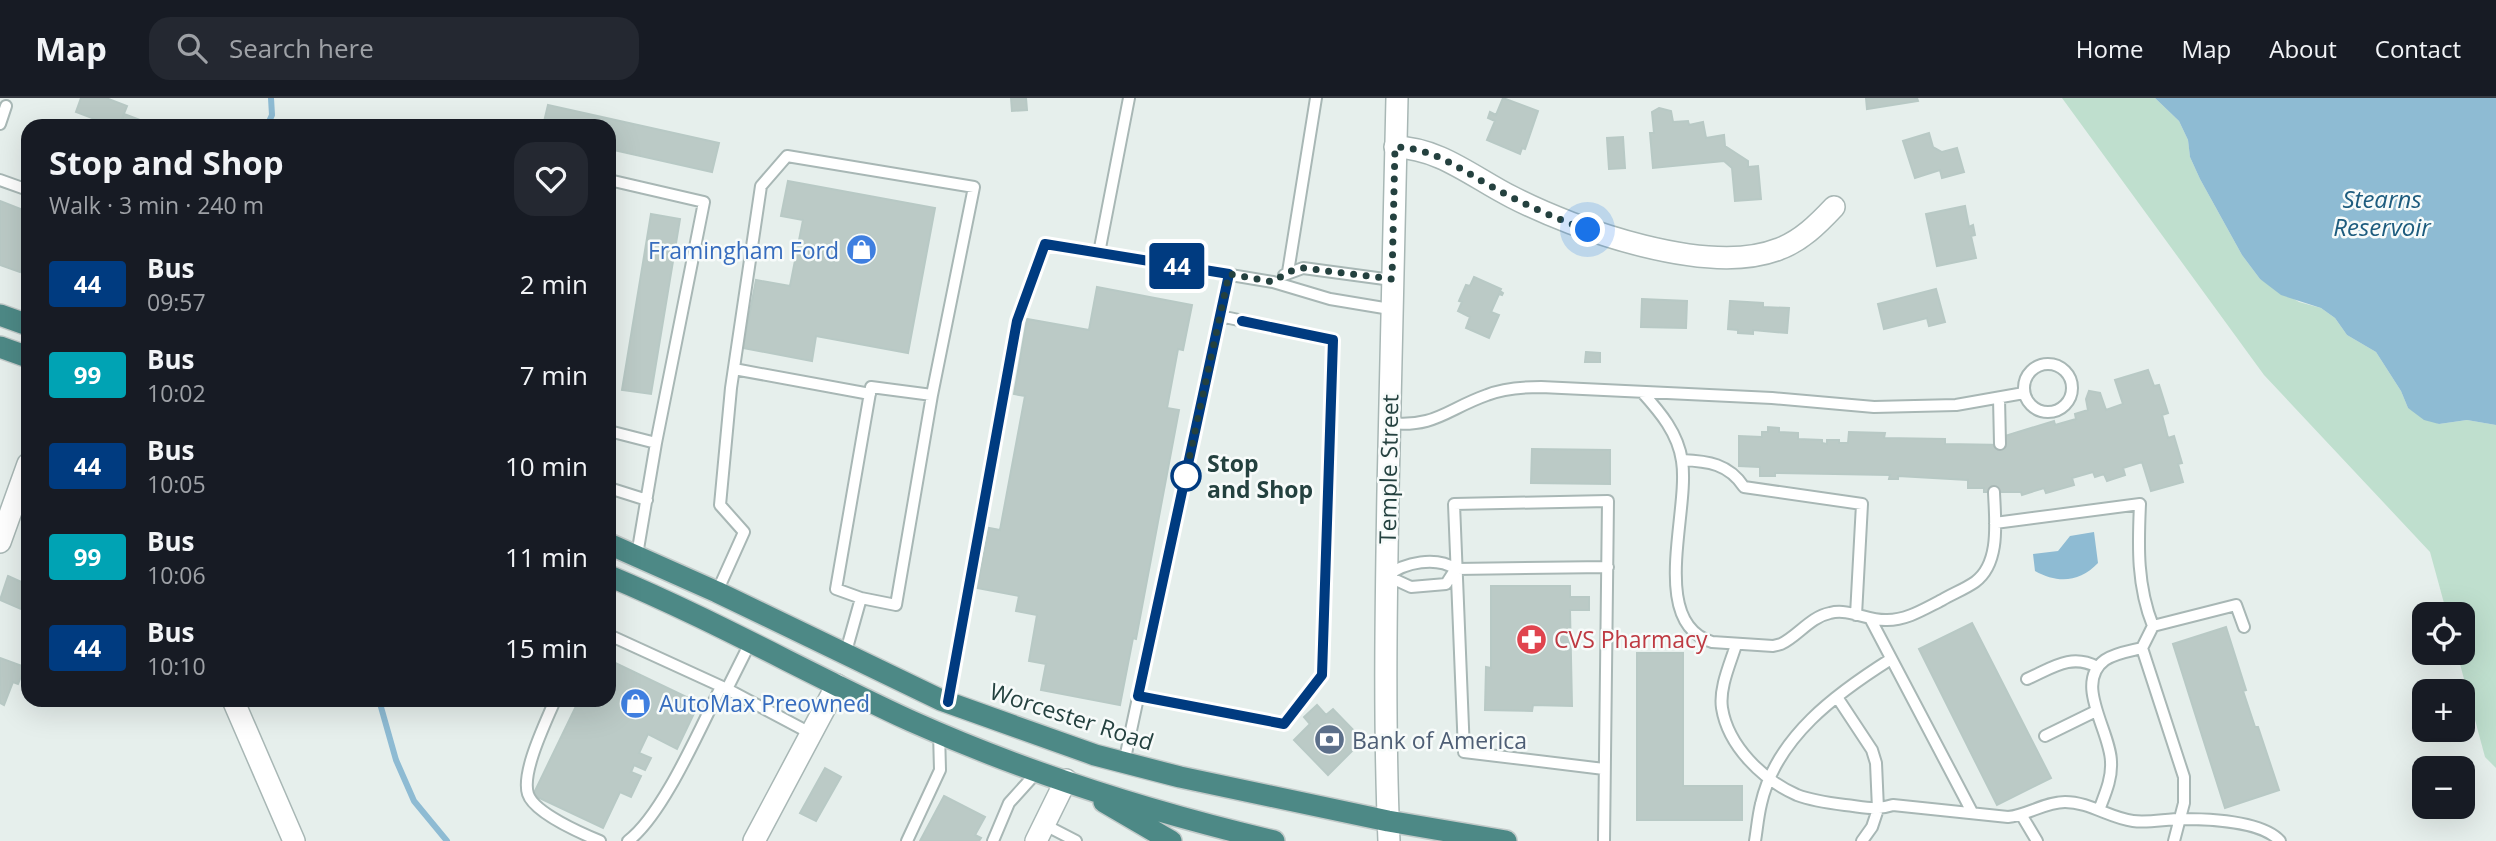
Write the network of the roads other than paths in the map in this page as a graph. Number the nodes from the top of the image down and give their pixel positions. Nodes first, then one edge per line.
1 (1129, 98) edge
2 (1316, 98) edge
3 (1397, 98) edge
4 (6, 106) dead end
5 (0, 124) edge
6 (1395, 147) junction
7 (0, 180) edge
8 (616, 182) edge
9 (21, 188) edge
10 (1834, 207) dead end
11 (1099, 253) junction
12 (1288, 272) junction
13 (1229, 274) junction
14 (1392, 279) junction
15 (1273, 282) junction
16 (1390, 310) junction
17 (0, 315) edge
18 (1220, 316) junction
19 (21, 322) edge
20 (0, 347) edge
21 (21, 354) edge
22 (734, 369) junction
23 (1642, 393) junction
24 (2024, 393) junction
25 (870, 394) junction
26 (932, 396) junction
27 (1999, 398) junction
28 (1389, 423) junction
29 (616, 433) edge
30 (656, 443) junction
31 (2000, 444) dead end
32 (1682, 460) junction
33 (21, 484) edge
34 (616, 490) edge
35 (1994, 492) dead end
36 (647, 500) junction
37 (1995, 523) junction
38 (0, 542) edge
39 (616, 547) edge
40 (637, 555) junction
41 (1608, 567) junction
42 (1456, 569) junction
43 (1387, 576) junction
44 (616, 579) edge
45 (718, 592) junction
46 (861, 598) junction
47 (1856, 615) junction
48 (1871, 620) junction
49 (2153, 626) junction
50 (2244, 627) dead end
51 (616, 638) edge
52 (751, 641) junction
53 (1736, 645) junction
54 (2142, 648) junction
55 (845, 655) junction
56 (1891, 659) junction
57 (2097, 667) junction
58 (2027, 679) dead end
59 (837, 685) junction
60 (724, 688) junction
61 (1138, 696) junction
62 (1838, 697) junction
63 (948, 702) junction
64 (236, 707) edge
65 (552, 707) edge
66 (2096, 711) junction
67 (939, 732) junction
68 (812, 734) junction
69 (2045, 736) dead end
70 (1124, 763) junction
71 (1604, 769) junction
72 (1039, 770) junction
73 (1770, 778) junction
74 (1066, 780) junction
75 (1878, 810) junction
76 (2099, 810) junction
77 (1972, 812) junction
78 (2022, 816) junction
79 (2180, 819) junction
80 (1389, 831) edge
81 (1040, 833) edge
82 (294, 841) edge
83 (600, 841) edge
84 (628, 841) edge
85 (754, 841) edge
86 (907, 841) edge
87 (993, 841) edge
88 (1076, 841) edge
89 (1171, 841) edge
90 (1274, 841) edge
91 (1506, 841) edge
92 (1604, 841) edge
93 (1755, 841) edge
94 (1862, 841) edge
95 (2037, 841) edge
96 (2174, 841) edge
97 (2280, 841) edge

1 - 11 lane
2 - 12 lane
3 - 6 street, Temple Street
4 - 5 lane
6 - 10 street
6 - 14 street, Temple Street
7 - 9 lane
8 - 30 lane
11 - 13 lane
11 - 63 lane
12 - 14 lane
12 - 15 lane
13 - 15 lane
13 - 18 lane
14 - 16 street, Temple Street
15 - 16 lane
16 - 28 street, Temple Street
17 - 19 highway
18 - 61 lane
18 - 61 lane
20 - 21 highway
22 - 25 lane
22 - 26 lane
22 - 45 lane
23 - 27 lane
23 - 28 lane
23 - 32 lane
24 - 24 lane
24 - 27 lane
25 - 26 lane
25 - 46 lane
26 - 46 lane
27 - 31 lane
28 - 43 street, Temple Street
29 - 30 lane
30 - 36 lane
32 - 47 lane
32 - 53 lane
33 - 38 street
34 - 36 lane
35 - 37 lane
36 - 40 lane
37 - 48 lane
37 - 49 lane
39 - 40 highway, Worcester Road
40 - 45 highway, Worcester Road
41 - 42 lane
41 - 42 lane
41 - 71 lane
42 - 43 lane
42 - 43 lane
42 - 71 lane
43 - 80 street, Temple Street
44 - 52 highway
45 - 55 highway, Worcester Road
46 - 55 lane
47 - 48 lane
47 - 53 lane
48 - 56 lane
49 - 50 lane
49 - 54 lane
51 - 60 lane
52 - 59 highway
52 - 60 lane
53 - 73 lane
54 - 57 lane
54 - 79 lane
55 - 63 highway, Worcester Road
56 - 62 lane
56 - 77 lane
57 - 58 lane
57 - 66 lane
59 - 67 highway
59 - 68 street
60 - 68 lane
60 - 84 lane
61 - 70 lane
62 - 73 lane
62 - 75 lane
63 - 70 highway, Worcester Road
64 - 82 street
65 - 83 lane
66 - 69 lane
66 - 76 lane
67 - 72 highway
67 - 86 lane
68 - 85 street
70 - 80 highway, Worcester Road
71 - 92 lane
72 - 74 highway
72 - 87 lane
73 - 75 lane
73 - 93 lane
74 - 81 street
74 - 89 highway
74 - 90 highway
75 - 77 lane
75 - 94 lane
76 - 78 lane
76 - 79 lane
77 - 78 lane
78 - 95 lane
79 - 96 lane
79 - 97 lane
80 - 91 highway, Worcester Road
81 - 88 lane

